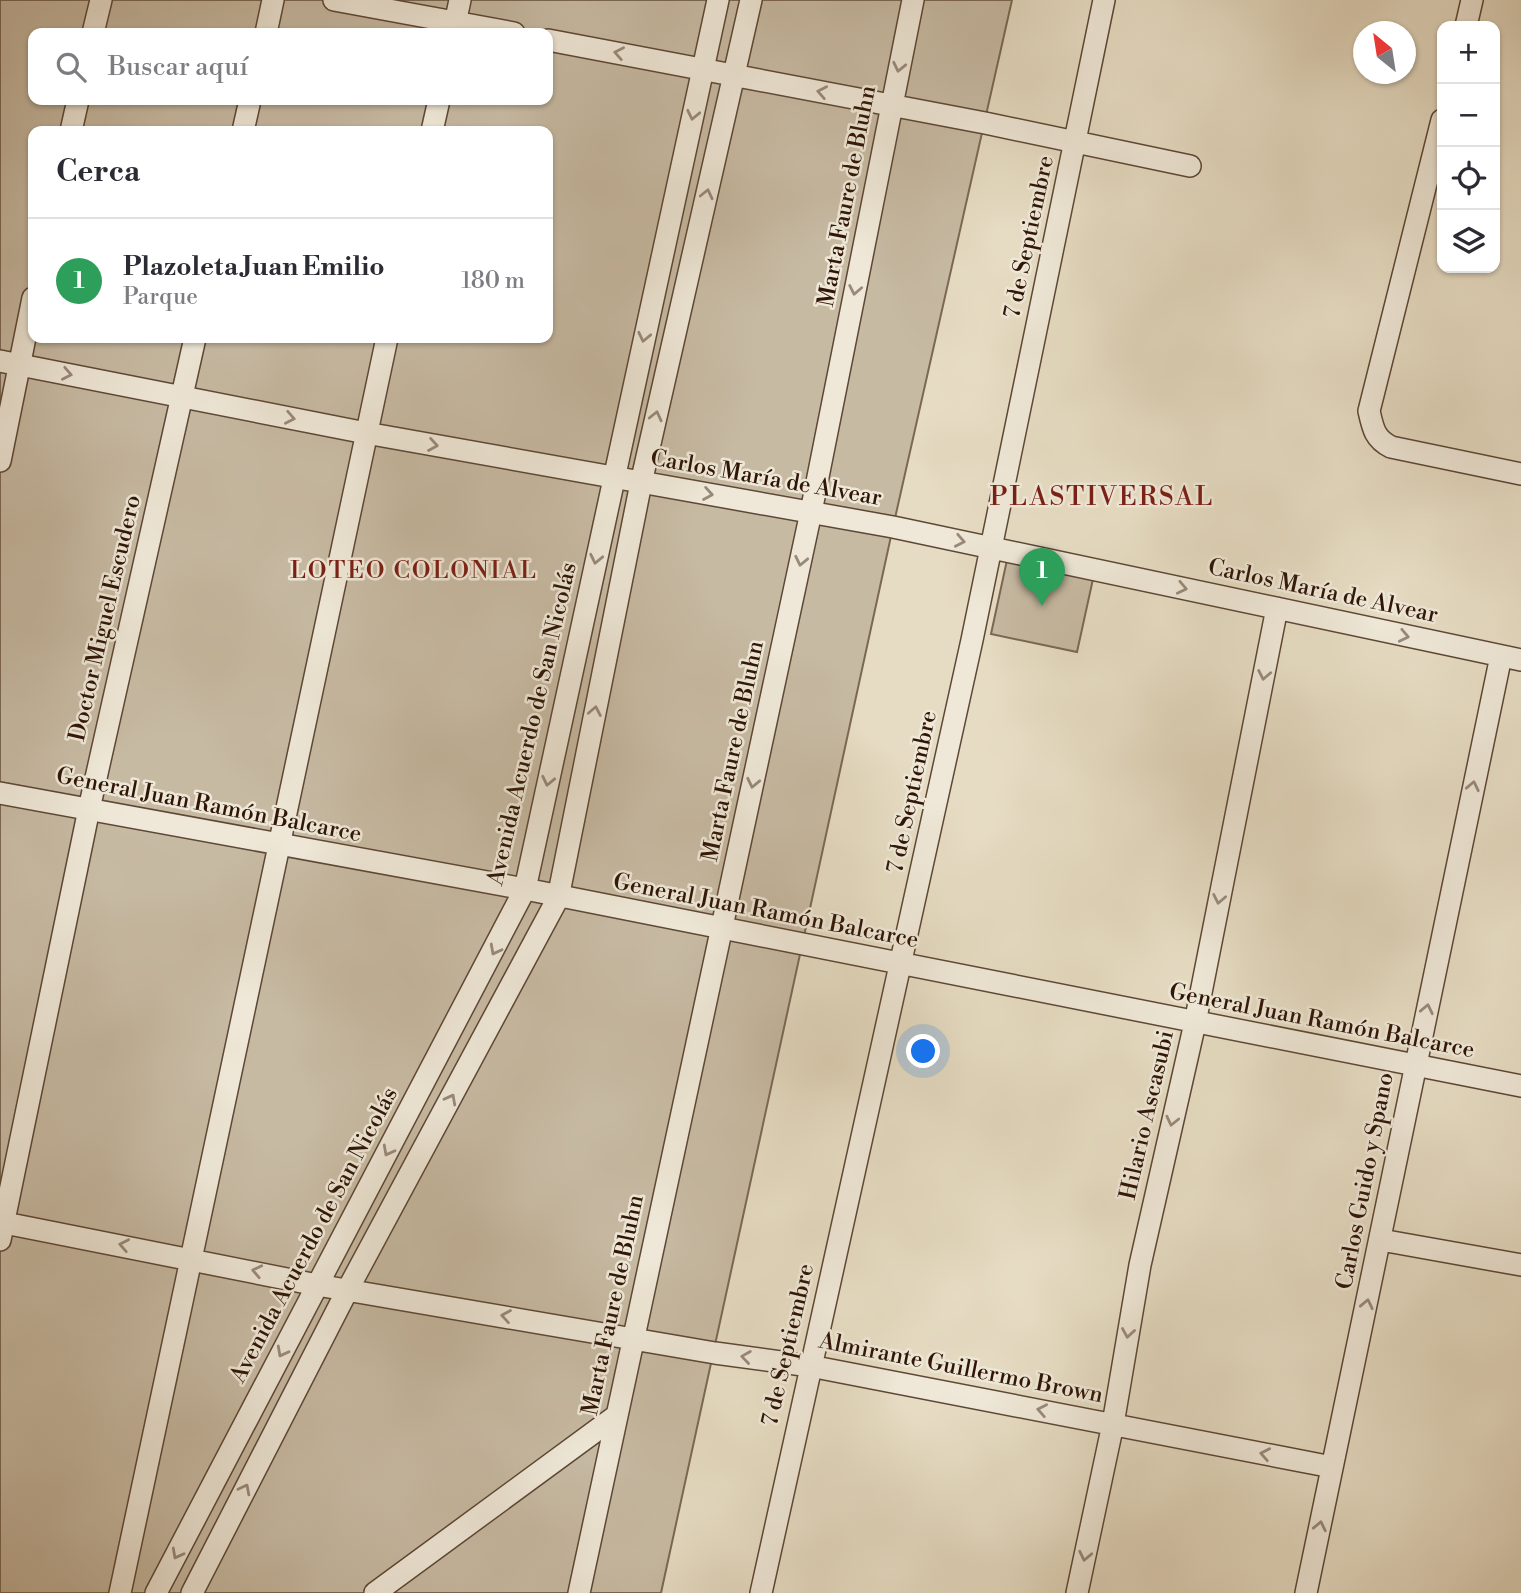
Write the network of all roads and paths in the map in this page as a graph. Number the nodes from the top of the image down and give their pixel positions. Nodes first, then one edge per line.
1 (101, 0) edge
2 (274, 0) edge
3 (334, 0) edge
4 (460, 0) edge
5 (718, 0) edge
6 (751, 0) edge
7 (914, 0) edge
8 (1104, 0) edge
9 (1472, 0) edge
10 (1467, 21) edge
11 (94, 28) edge
12 (267, 28) edge
13 (454, 28) edge
14 (553, 41) edge
15 (703, 69) junction
16 (734, 75) junction
17 (77, 105) edge
18 (249, 105) edge
19 (438, 105) edge
20 (891, 105) junction
21 (72, 126) edge
22 (244, 126) edge
23 (433, 126) edge
24 (1437, 140) edge
25 (1075, 142) junction
26 (1190, 166) dead end
27 (28, 312) edge
28 (194, 343) edge
29 (386, 343) edge
30 (9, 363) edge
31 (182, 397) junction
32 (366, 433) junction
33 (0, 461) edge
34 (1521, 474) edge
35 (613, 477) junction
36 (641, 483) junction
37 (811, 512) junction
38 (992, 547) junction
39 (1277, 608) junction
40 (1511, 658) edge
41 (0, 793) edge
42 (89, 809) junction
43 (280, 847) junction
44 (525, 889) junction
45 (558, 898) junction
46 (722, 927) junction
47 (902, 964) junction
48 (1195, 1023) junction
49 (1415, 1065) junction
50 (1521, 1086) edge
51 (1, 1228) edge
52 (1381, 1240) junction
53 (191, 1257) junction
54 (1521, 1265) edge
55 (317, 1284) junction
56 (348, 1289) junction
57 (632, 1338) junction
58 (810, 1366) junction
59 (616, 1416) junction
60 (1113, 1424) junction
61 (1332, 1467) junction
62 (120, 1593) edge
63 (156, 1593) edge
64 (192, 1593) edge
65 (375, 1593) edge
66 (579, 1593) edge
67 (761, 1593) edge
68 (1077, 1593) edge
69 (1306, 1593) edge

1 - 11 street
2 - 12 street
3 - 13 street
4 - 13 street
5 - 15 street, Avenida Acuerdo de San Nicolás
6 - 16 street
7 -> 20 street, Marta Faure de Bluhn
8 - 25 street, 7 de Septiembre
9 - 10 street
15 -> 14 street
15 - 16 street
15 -> 35 street, Avenida Acuerdo de San Nicolás
20 -> 16 street
36 -> 16 street
17 - 21 street
18 - 22 street
19 - 23 street
20 - 25 street
20 -> 37 street, Marta Faure de Bluhn
24 - 34 street
25 - 26 street
25 - 38 street, 7 de Septiembre
27 - 30 street
28 - 31 street, Doctor Miguel Escudero
29 - 32 street
30 -> 31 street, Carlos María de Alvear
30 - 33 street
31 -> 32 street, Carlos María de Alvear
31 - 42 street, Doctor Miguel Escudero
32 -> 35 street, Carlos María de Alvear
32 - 43 street
35 - 36 street, Carlos María de Alvear
35 -> 44 street, Avenida Acuerdo de San Nicolás
36 -> 37 street, Carlos María de Alvear
45 -> 36 street
37 -> 38 street, Carlos María de Alvear
37 -> 46 street, Marta Faure de Bluhn
38 -> 39 street, Carlos María de Alvear
38 - 47 street, 7 de Septiembre
39 -> 40 street, Carlos María de Alvear
39 -> 48 street, Hilario Ascasubi
49 -> 40 street, Carlos Guido y Spano
41 - 42 street, General Juan Ramón Balcarce
42 - 43 street, General Juan Ramón Balcarce
42 - 51 street, Doctor Miguel Escudero
43 - 44 street, General Juan Ramón Balcarce
43 - 53 street
44 - 45 street, General Juan Ramón Balcarce
44 -> 55 street, Avenida Acuerdo de San Nicolás
45 - 46 street, General Juan Ramón Balcarce
56 -> 45 street
46 - 47 street, General Juan Ramón Balcarce
46 - 57 street, Marta Faure de Bluhn
47 - 48 street, General Juan Ramón Balcarce
47 - 58 street, 7 de Septiembre
48 - 49 street, General Juan Ramón Balcarce
48 -> 60 street, Hilario Ascasubi
49 - 50 street, General Juan Ramón Balcarce
49 - 52 street, Carlos Guido y Spano
53 -> 51 street, Almirante Guillermo Brown
52 - 54 street
61 -> 52 street, Carlos Guido y Spano
55 -> 53 street, Almirante Guillermo Brown
53 - 62 street
55 - 56 street, Almirante Guillermo Brown
55 -> 63 street, Avenida Acuerdo de San Nicolás
57 -> 56 street, Almirante Guillermo Brown
64 -> 56 street
58 -> 57 street, Almirante Guillermo Brown
57 - 59 street, Marta Faure de Bluhn
60 -> 58 street, Almirante Guillermo Brown
58 - 67 street, 7 de Septiembre
59 - 65 street
59 - 66 street, Marta Faure de Bluhn
61 -> 60 street, Almirante Guillermo Brown
60 -> 68 street, Hilario Ascasubi
69 -> 61 street, Carlos Guido y Spano

